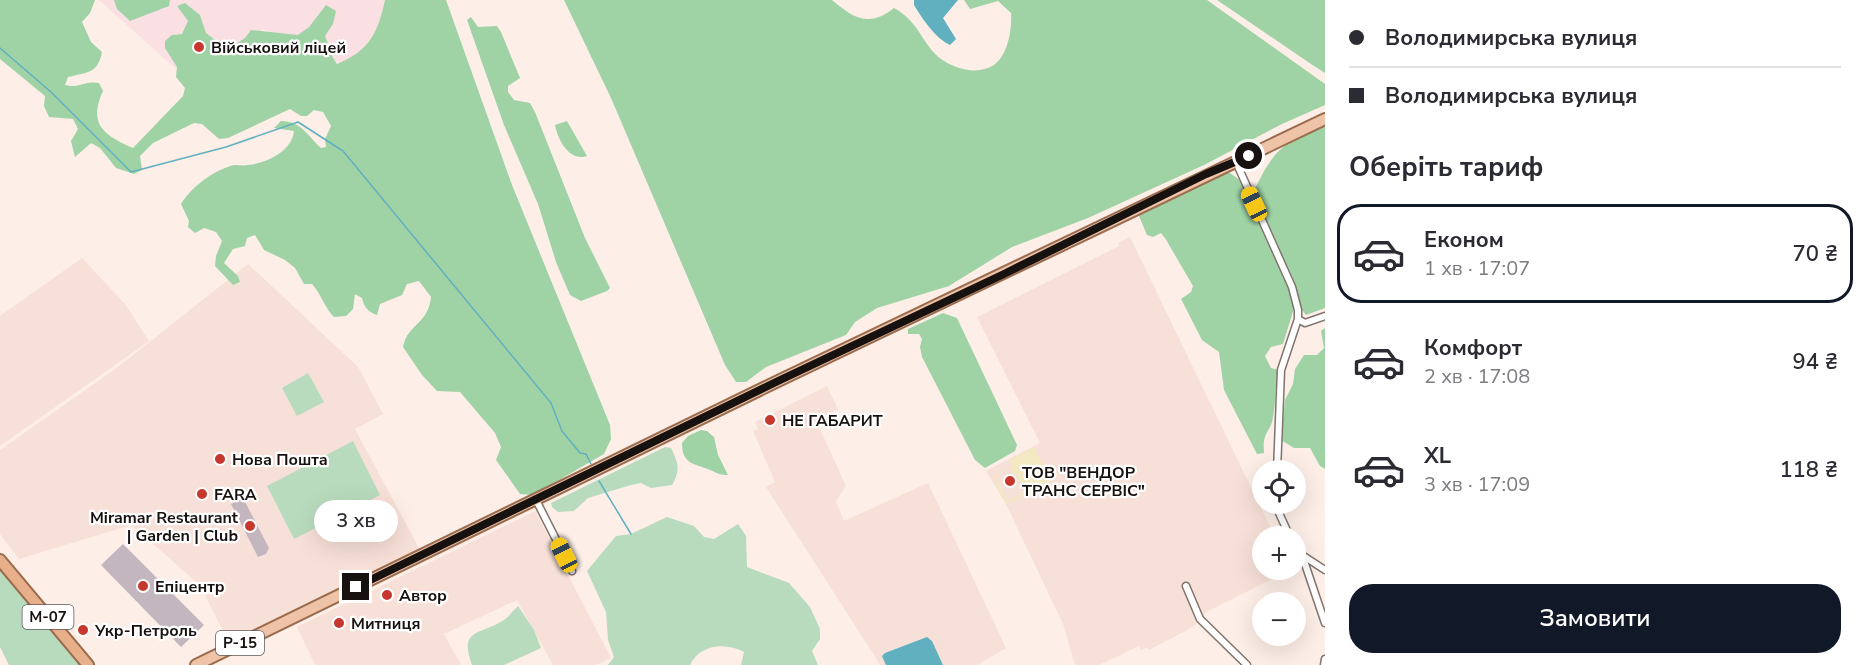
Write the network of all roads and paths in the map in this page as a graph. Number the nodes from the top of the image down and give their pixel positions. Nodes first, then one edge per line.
1 (1325, 119) edge
2 (1236, 162) junction
3 (1325, 316) edge
4 (1298, 320) junction
5 (1277, 460) edge
6 (536, 500) junction
7 (1306, 558) edge
8 (0, 560) edge
9 (1306, 567) edge
10 (1325, 570) edge
11 (572, 571) dead end
12 (1186, 586) dead end
13 (1325, 623) edge
14 (1325, 659) edge
15 (88, 665) edge
16 (196, 665) edge
17 (1247, 665) edge
18 (1324, 665) edge

1 - 2 main road, Р-15
2 - 4 street
2 - 6 main road, Р-15
3 - 4 street
4 - 5 street
6 - 11 street
6 - 16 main road, Р-15
7 - 10 street
8 - 15 highway, М-07
9 - 13 street
12 - 17 street
14 - 18 street

